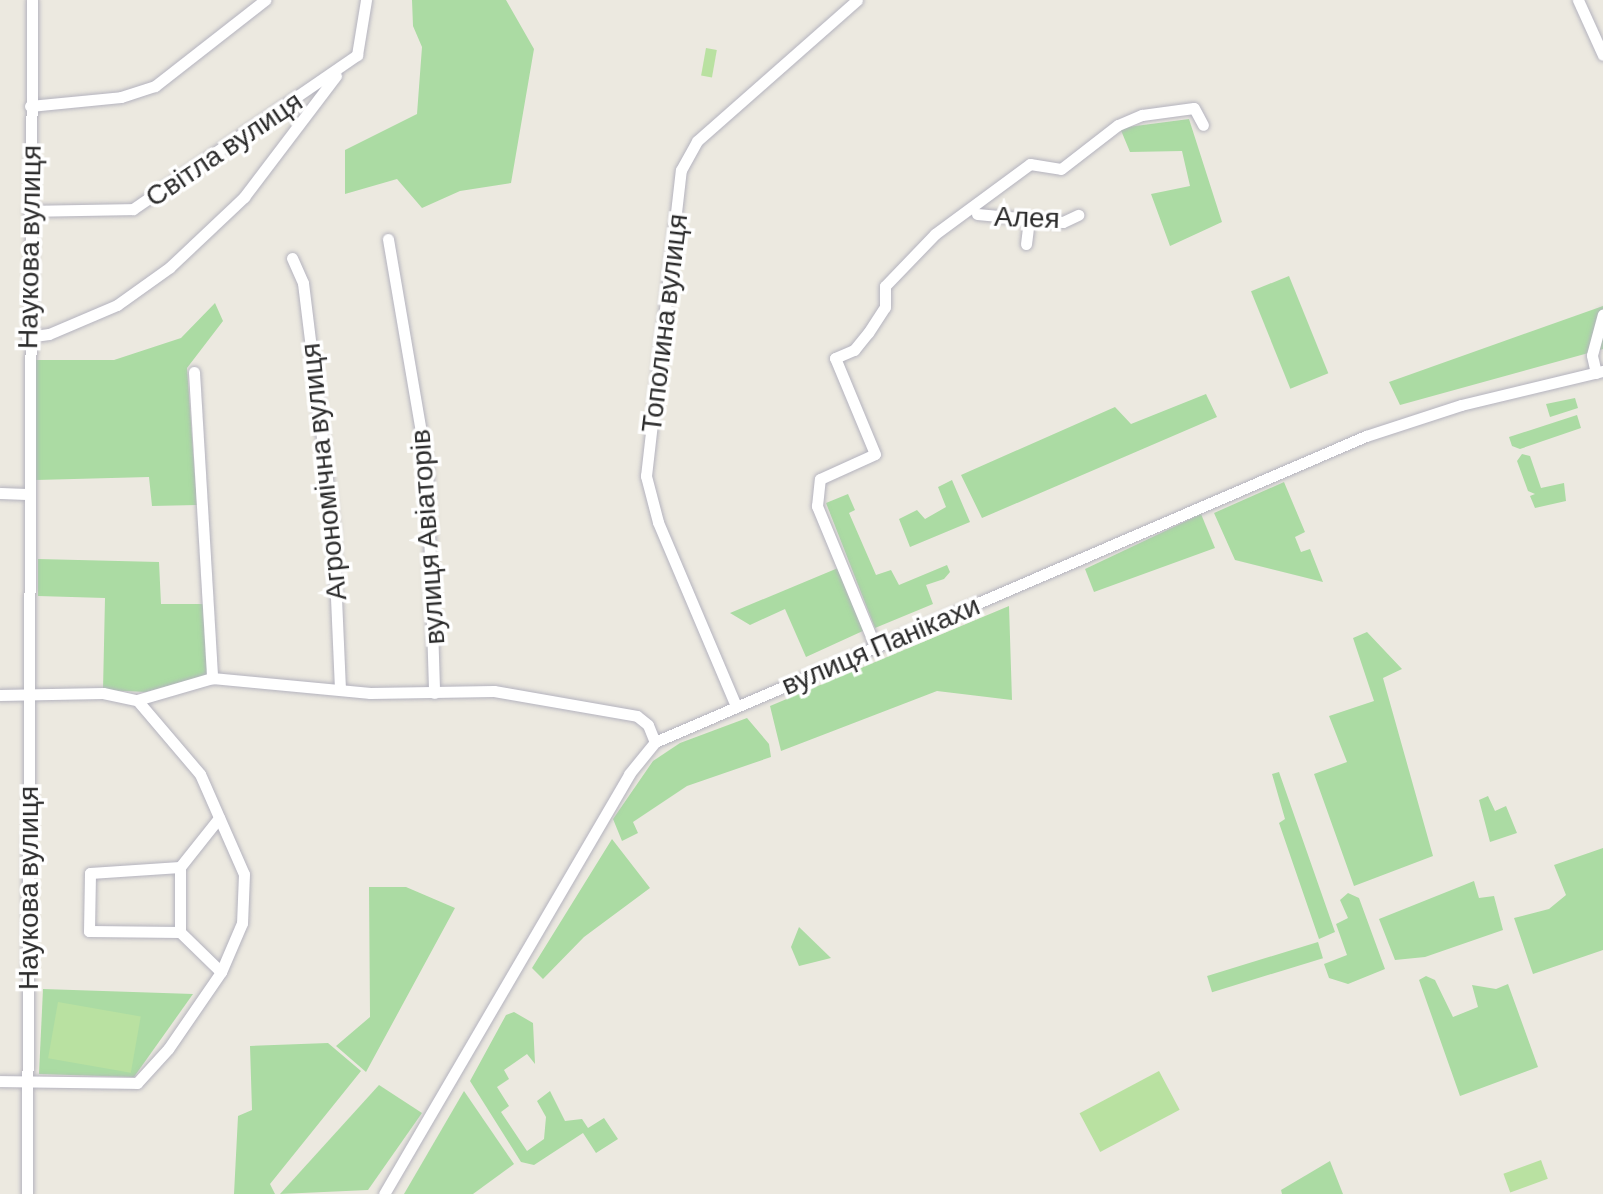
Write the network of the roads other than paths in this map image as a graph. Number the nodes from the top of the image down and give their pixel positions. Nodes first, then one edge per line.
1 (32, 0) edge
2 (265, 0) edge
3 (366, 0) edge
4 (857, 0) edge
5 (1578, 0) edge
6 (1603, 55) edge
7 (342, 67) junction
8 (30, 106) junction
9 (1203, 125) dead end
10 (29, 211) junction
11 (977, 214) dead end
12 (1078, 215) dead end
13 (1029, 219) junction
14 (388, 239) dead end
15 (1026, 244) dead end
16 (292, 258) dead end
17 (1603, 314) edge
18 (27, 337) junction
19 (194, 372) dead end
20 (1599, 372) edge
21 (0, 493) edge
22 (27, 494) junction
23 (875, 646) junction
24 (212, 678) junction
25 (340, 687) junction
26 (434, 693) junction
27 (0, 695) edge
28 (27, 695) junction
29 (137, 700) junction
30 (736, 706) junction
31 (655, 742) junction
32 (219, 818) junction
33 (180, 867) junction
34 (180, 932) junction
35 (221, 972) junction
36 (0, 1081) edge
37 (26, 1081) junction
38 (27, 1194) edge
39 (384, 1194) edge

1 - 8 street, Наукова вулиця
2 - 8 street
3 - 7 street, Світла вулиця
4 - 30 street, Тополина вулиця
5 - 6 street
7 - 10 street, Світла вулиця
7 - 18 street
8 - 10 street, Наукова вулиця
9 - 23 street
10 - 18 street, Наукова вулиця
11 - 13 street, Алея
12 - 13 street, Алея
13 - 15 street
14 - 26 street, вулиця Авіаторів
16 - 25 street, Агрономічна вулиця
17 - 20 street
18 - 22 street, Наукова вулиця
19 - 24 street
20 - 23 street, вулиця Панікахи
21 - 22 street
22 - 28 street, Наукова вулиця
23 - 30 street, вулиця Панікахи
24 - 25 street
24 - 29 street
25 - 26 street
26 - 31 street
27 - 28 street
28 - 29 street
28 - 37 street, Наукова вулиця
29 - 32 street
30 - 31 street, вулиця Панікахи
31 - 39 street, вулиця Панікахи
32 - 33 street
32 - 35 street
33 - 34 street
33 - 34 street
34 - 35 street
35 - 37 street
36 - 37 street
37 - 38 street, Наукова вулиця

